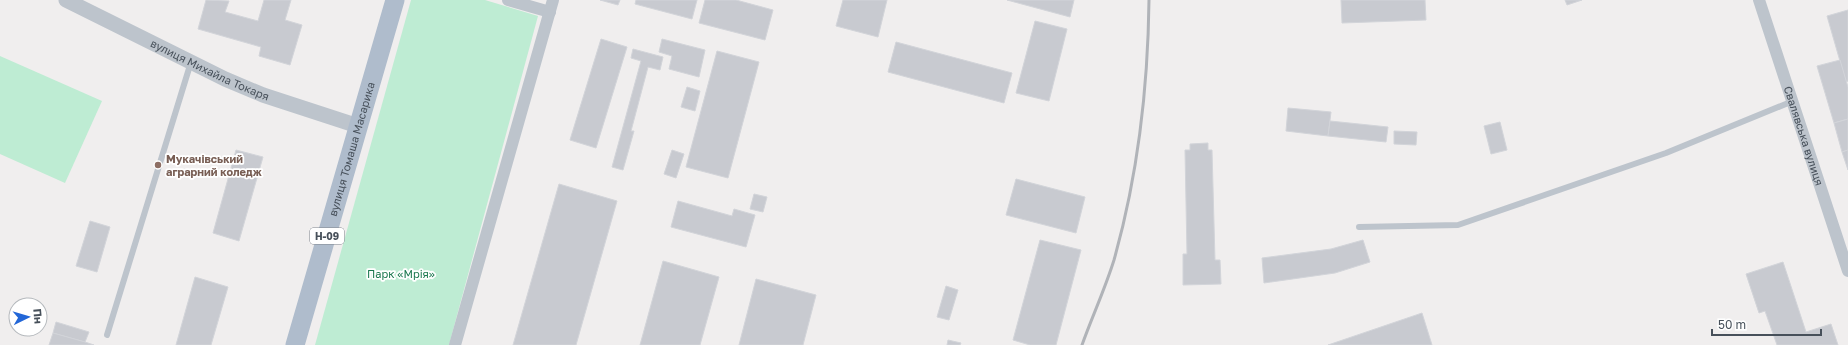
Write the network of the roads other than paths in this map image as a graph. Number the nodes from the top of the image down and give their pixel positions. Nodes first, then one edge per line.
1 (66, 0) edge
2 (395, 0) edge
3 (508, 0) edge
4 (1759, 0) edge
5 (552, 6) edge
6 (191, 62) junction
7 (1793, 102) junction
8 (358, 126) junction
9 (1359, 228) dead end
10 (1848, 271) edge
11 (107, 335) dead end
12 (295, 345) edge
13 (455, 345) edge

1 - 6 street, вулиця Михайла Токаря
2 - 8 main road, вулиця Томаша Масарика
3 - 5 street
4 - 7 street, Свалявська вулиця
5 - 13 street
6 - 8 street, вулиця Михайла Токаря
6 - 11 lane
7 - 9 lane
7 - 10 street, Свалявська вулиця
8 - 12 main road, вулиця Томаша Масарика / Н-09

